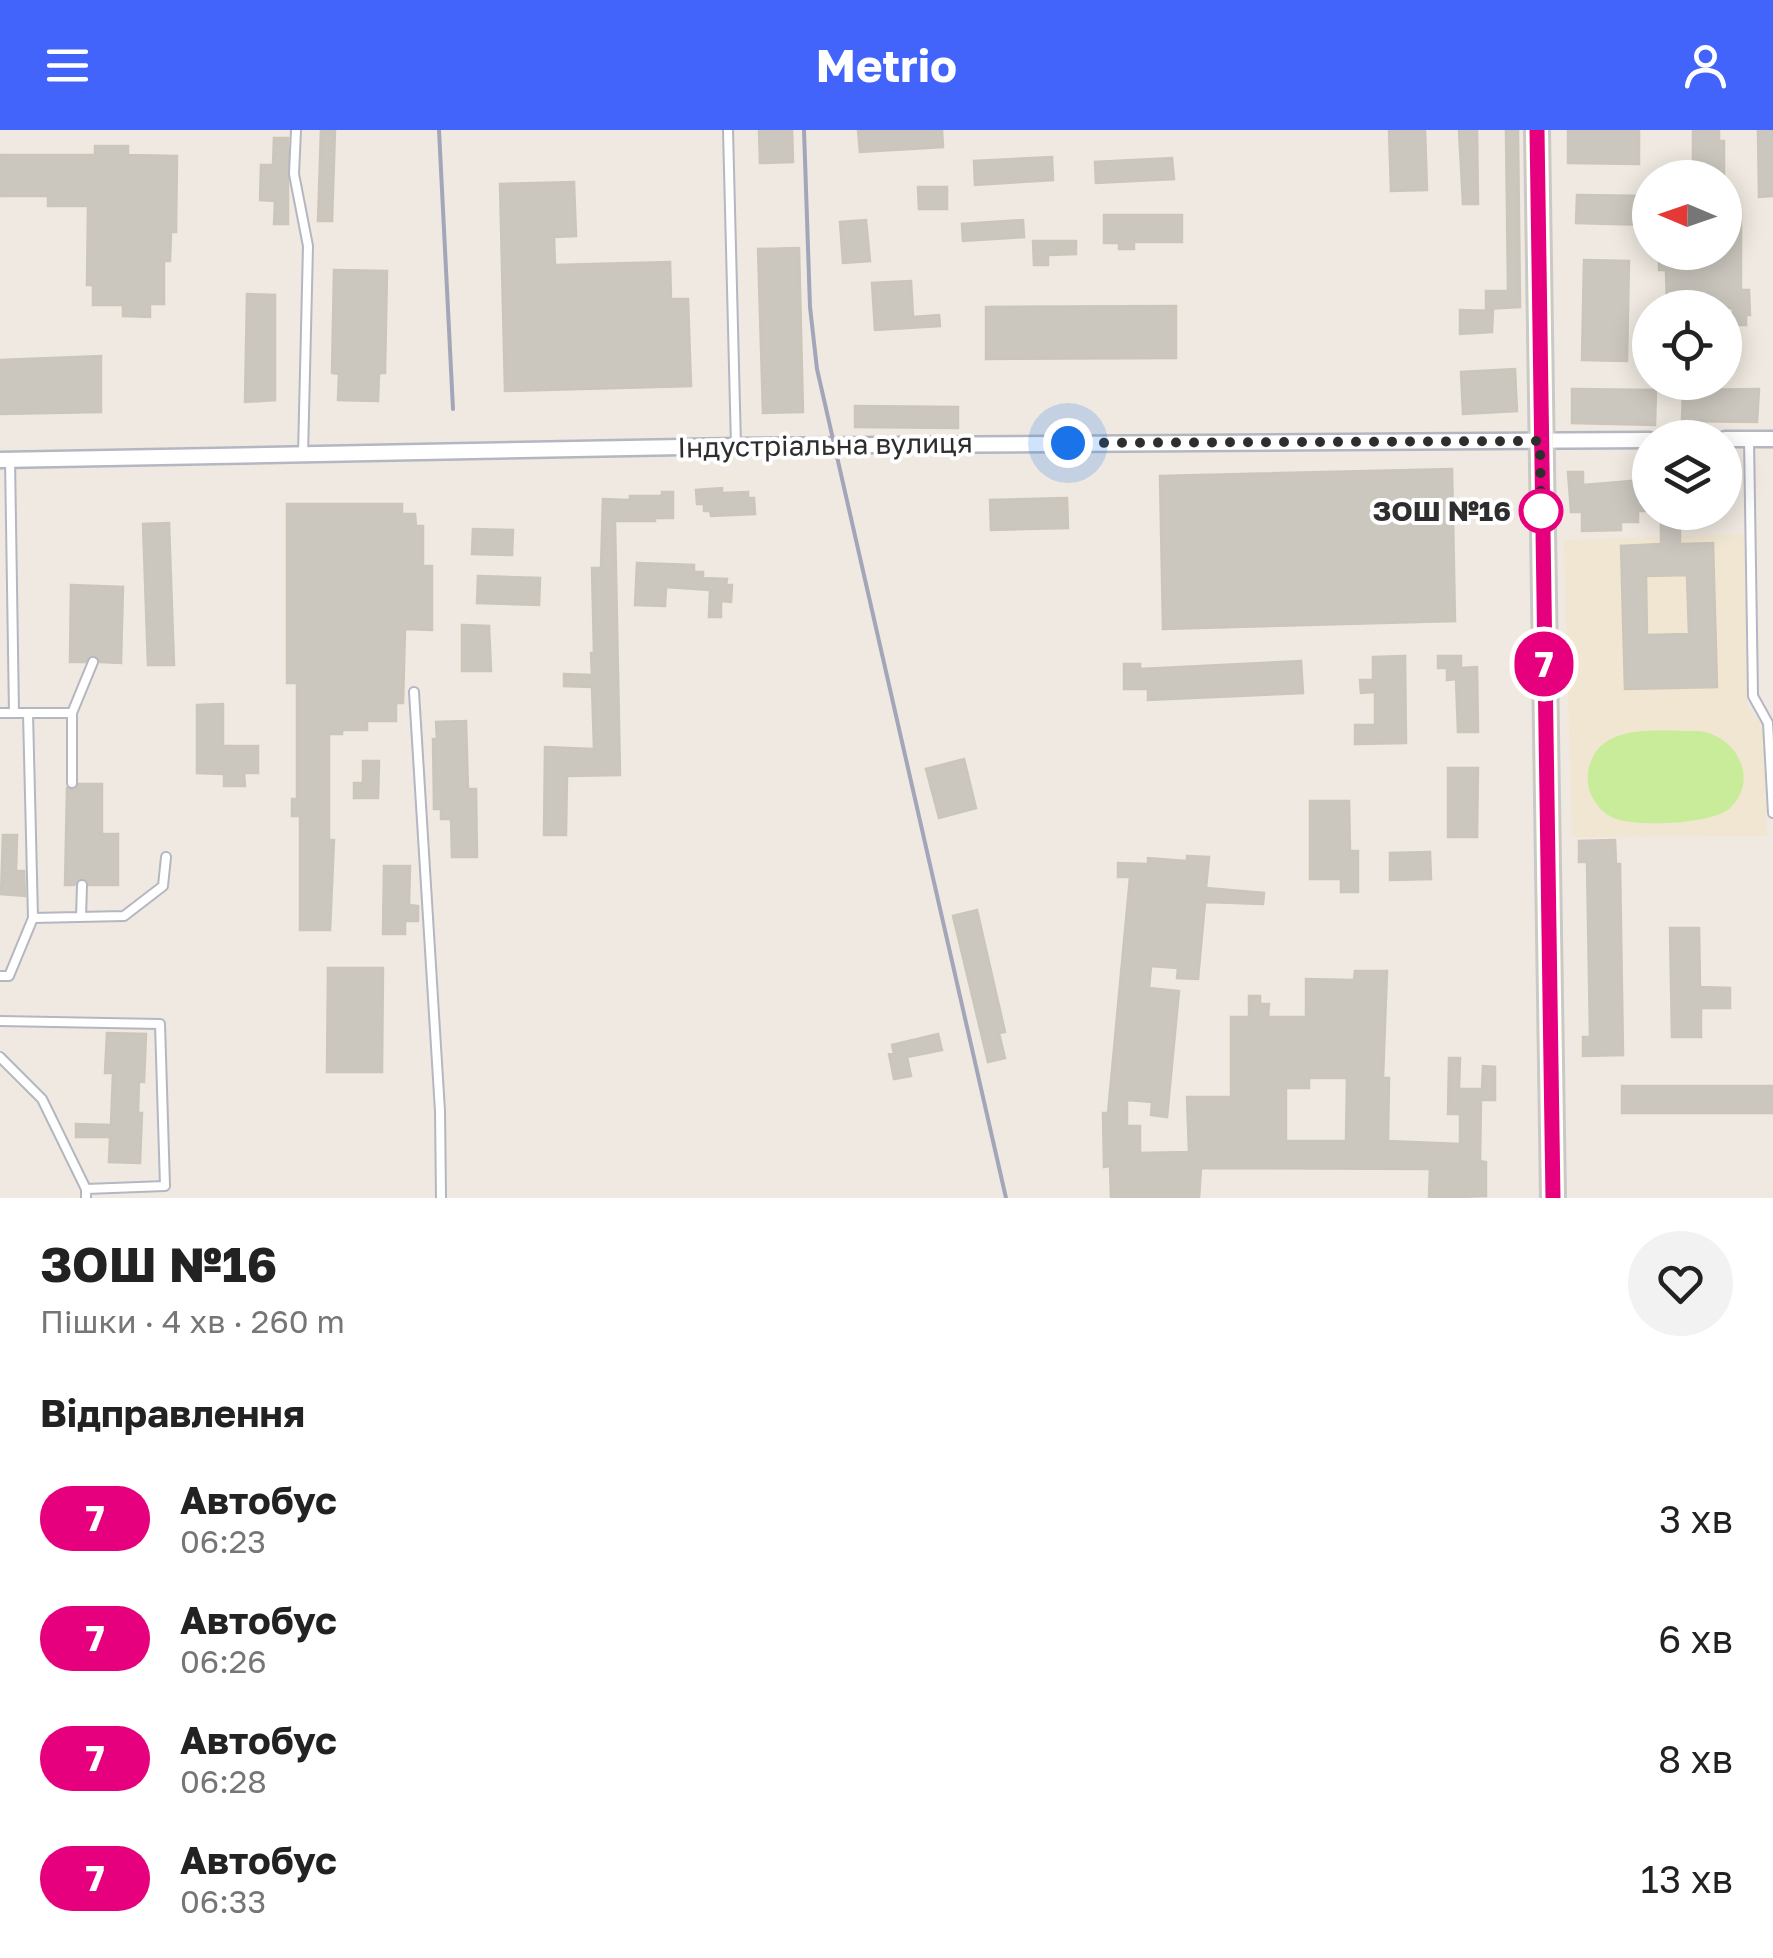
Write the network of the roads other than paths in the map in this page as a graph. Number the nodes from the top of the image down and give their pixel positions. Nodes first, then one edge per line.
1 (296, 130) edge
2 (728, 130) edge
3 (1537, 130) edge
4 (1742, 439) edge
5 (1749, 439) junction
6 (1773, 439) edge
7 (1632, 440) edge
8 (1540, 441) junction
9 (736, 446) junction
10 (303, 455) junction
11 (5, 459) edge
12 (93, 662) dead end
13 (414, 692) dead end
14 (0, 713) edge
15 (14, 713) junction
16 (72, 713) junction
17 (28, 714) junction
18 (72, 784) dead end
19 (1773, 813) edge
20 (166, 857) dead end
21 (82, 885) dead end
22 (81, 917) junction
23 (33, 918) junction
24 (0, 976) edge
25 (0, 1021) edge
26 (0, 1057) edge
27 (166, 1186) junction
28 (86, 1193) edge
29 (166, 1198) edge
30 (442, 1198) edge
31 (1553, 1198) edge

1 - 10 lane
2 - 9 lane
3 - 8 main road
4 - 5 street
5 - 6 street
5 - 19 lane
7 - 8 street, Індустріальна вулиця
8 - 9 street, Індустріальна вулиця
8 - 31 main road
9 - 10 street, Індустріальна вулиця
10 - 11 street, Індустріальна вулиця
11 - 15 lane
12 - 16 lane
13 - 30 lane
14 - 15 lane
15 - 17 lane
16 - 17 lane
16 - 18 lane
17 - 23 lane
20 - 22 lane
21 - 22 lane
22 - 23 lane
23 - 24 lane
25 - 27 lane
26 - 28 lane
27 - 28 lane
27 - 29 lane

